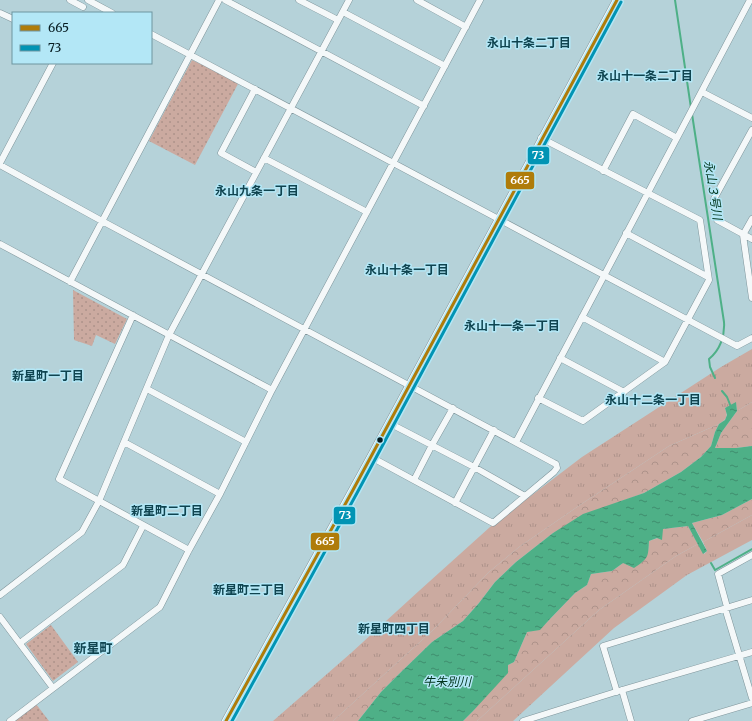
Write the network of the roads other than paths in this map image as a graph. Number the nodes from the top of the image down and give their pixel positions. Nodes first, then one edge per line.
1 (70, 0) edge
2 (87, 0) edge
3 (219, 0) edge
4 (225, 0) edge
5 (299, 0) edge
6 (349, 0) edge
7 (417, 0) edge
8 (480, 0) edge
9 (617, 0) edge
10 (751, 0) edge
11 (82, 10) edge
12 (110, 12) edge
13 (342, 12) junction
14 (0, 13) edge
15 (12, 19) edge
16 (338, 20) junction
17 (466, 27) junction
18 (152, 35) edge
19 (321, 51) junction
20 (190, 55) junction
21 (52, 64) edge
22 (445, 66) junction
23 (255, 89) junction
24 (702, 92) junction
25 (424, 106) junction
26 (291, 108) junction
27 (752, 118) edge
28 (752, 130) edge
29 (541, 138) junction
30 (677, 138) junction
31 (264, 158) junction
32 (393, 163) junction
33 (0, 164) edge
34 (603, 170) junction
35 (256, 172) junction
36 (648, 193) junction
37 (367, 212) junction
38 (499, 219) junction
39 (752, 219) edge
40 (102, 221) junction
41 (626, 233) junction
42 (743, 235) junction
43 (752, 239) edge
44 (0, 244) edge
45 (201, 274) junction
46 (604, 275) junction
47 (708, 277) junction
48 (70, 282) junction
49 (752, 298) edge
50 (132, 315) junction
51 (582, 317) junction
52 (688, 320) junction
53 (305, 329) junction
54 (169, 335) junction
55 (752, 338) edge
56 (560, 358) junction
57 (666, 362) junction
58 (410, 385) junction
59 (147, 389) junction
60 (272, 390) junction
61 (624, 392) junction
62 (538, 398) junction
63 (453, 408) junction
64 (389, 423) junction
65 (494, 430) junction
66 (124, 442) junction
67 (246, 442) junction
68 (516, 442) junction
69 (432, 445) junction
70 (371, 457) junction
71 (474, 467) junction
72 (414, 480) junction
73 (220, 494) junction
74 (525, 496) junction
75 (99, 501) junction
76 (455, 503) junction
77 (143, 526) junction
78 (189, 550) junction
79 (752, 555) edge
80 (0, 595) edge
81 (752, 600) edge
82 (726, 608) junction
83 (0, 617) edge
84 (20, 644) junction
85 (752, 652) edge
86 (740, 656) junction
87 (53, 688) junction
88 (620, 691) junction
89 (752, 698) edge
90 (752, 703) edge
91 (10, 721) edge
92 (226, 721) edge
93 (523, 721) edge
94 (631, 721) edge
95 (692, 721) edge

1 - 11 street
2 - 11 street
2 - 12 street
3 - 20 street
4 - 19 street
5 - 16 street
6 - 13 street
7 - 17 street
8 - 17 street
9 - 29 main road
10 - 24 street
13 - 16 street
13 - 22 street
14 - 15 street
16 - 19 street
17 - 22 street
18 - 20 street
19 - 25 street
19 - 26 street
20 - 23 street
20 - 40 street
21 - 33 street
22 - 25 street
23 - 26 street
23 - 35 street
24 - 27 street
24 - 30 street
25 - 32 street
26 - 31 street
26 - 32 street
28 - 42 street
29 - 34 street
29 - 38 main road
30 - 34 street
30 - 36 street
31 - 35 street
31 - 37 street
32 - 37 street
32 - 38 street
33 - 40 street
34 - 36 street
35 - 45 street
36 - 41 street
36 - 47 street
37 - 53 street
38 - 46 street
38 - 58 main road
39 - 42 street
40 - 45 street
40 - 48 street
41 - 46 street
41 - 47 street
42 - 43 street
42 - 49 street
44 - 48 street
45 - 53 street
45 - 54 street
46 - 51 street
46 - 52 street
47 - 52 street
48 - 50 street
50 - 54 street
50 - 75 street
51 - 56 street
51 - 57 street
52 - 55 street
52 - 57 street
53 - 58 street
53 - 60 street
54 - 59 street
54 - 60 street
56 - 61 street
56 - 62 street
57 - 61 street
58 - 63 street
58 - 64 main road
59 - 66 street
59 - 67 street
60 - 67 street
61 - 62 street
62 - 68 street
63 - 65 street
63 - 69 street
64 - 69 street
64 - 70 main road
65 - 68 street
65 - 71 street
66 - 73 street
66 - 75 street
67 - 73 street
68 - 74 street
69 - 71 street
69 - 72 street
70 - 72 street
70 - 92 main road
71 - 74 street
71 - 76 street
72 - 76 street
73 - 78 street
74 - 76 street
75 - 77 street
75 - 80 street
77 - 78 street
77 - 84 street
78 - 87 street
79 - 82 street
81 - 82 street
82 - 86 street
82 - 88 street
83 - 84 street
84 - 87 street
85 - 86 street
86 - 88 street
86 - 89 street
87 - 91 street
88 - 93 street
88 - 94 street
90 - 95 street

